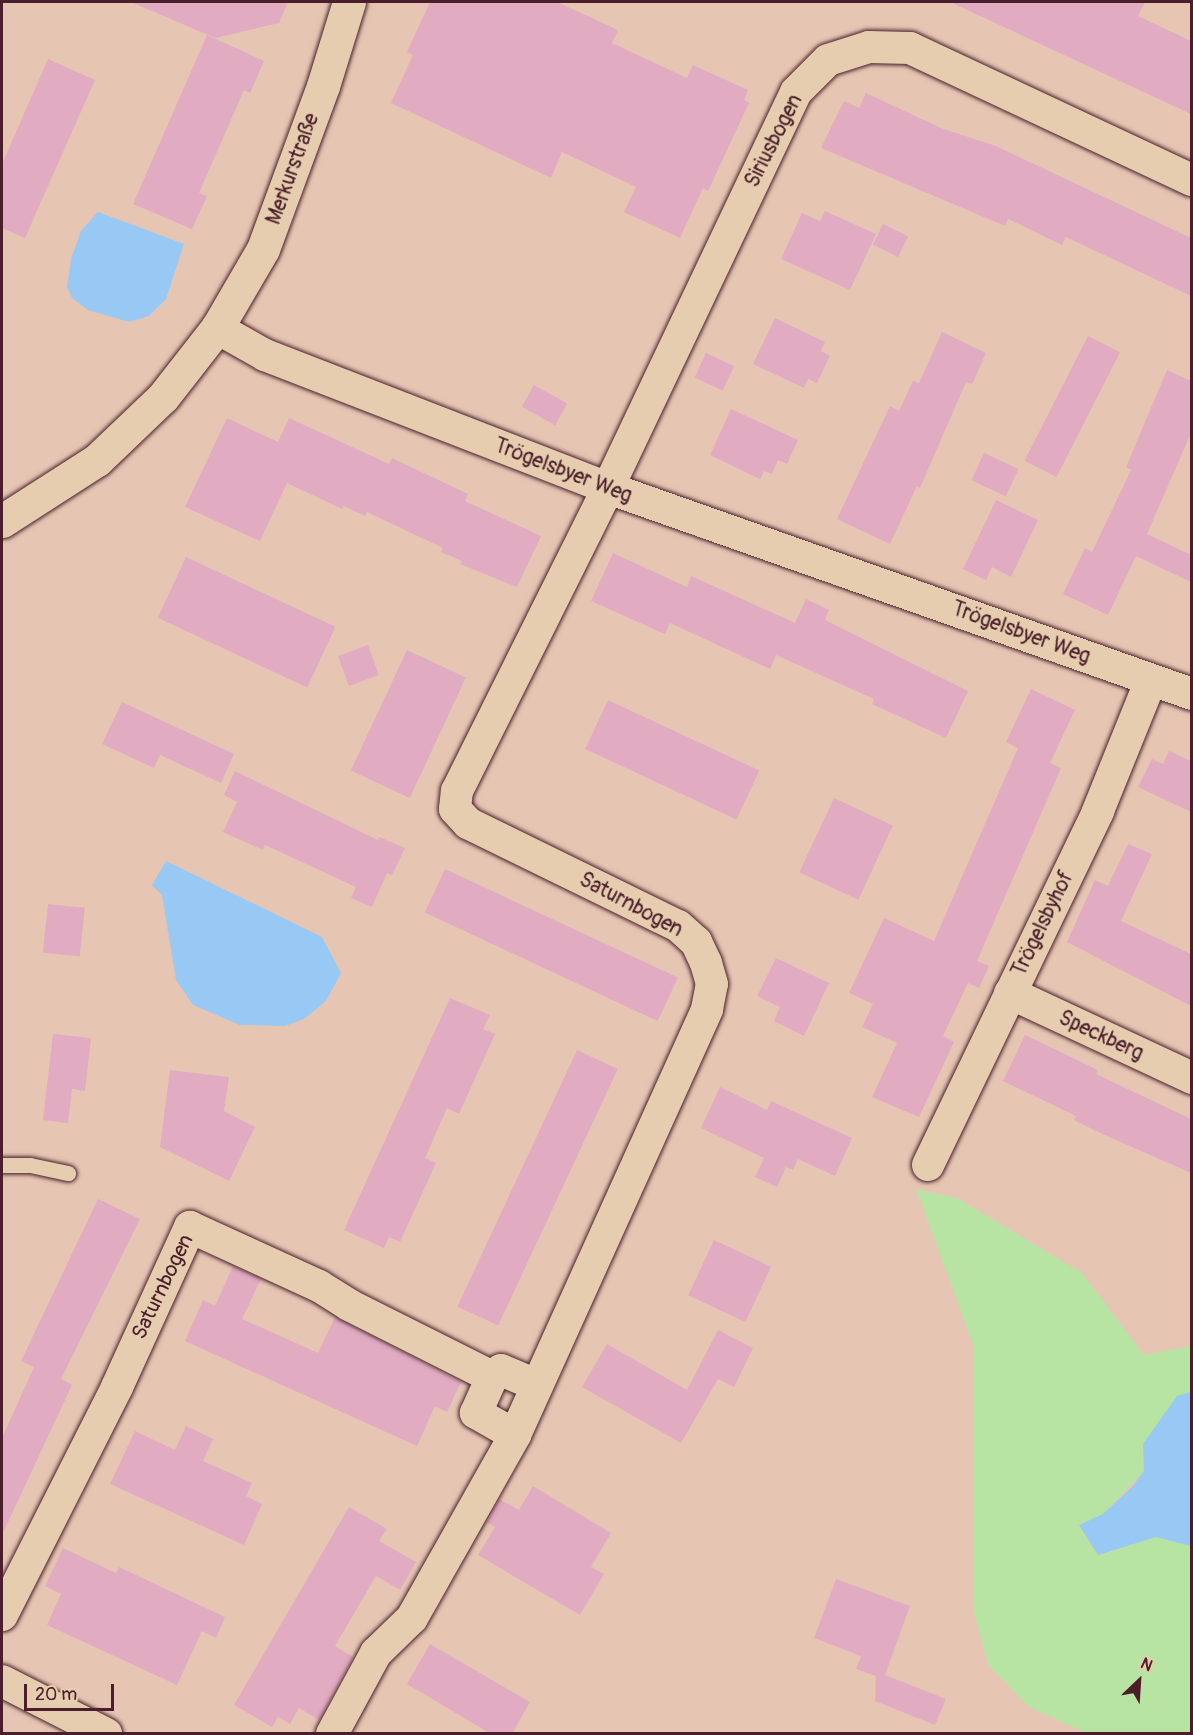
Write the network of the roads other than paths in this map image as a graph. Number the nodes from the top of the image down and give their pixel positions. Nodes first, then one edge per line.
1 (349, 2) edge
2 (1191, 180) edge
3 (217, 328) junction
4 (608, 489) junction
5 (2, 521) edge
6 (1151, 680) junction
7 (1191, 694) edge
8 (1010, 993) junction
9 (1191, 1078) edge
10 (2, 1165) edge
11 (928, 1165) dead end
12 (68, 1173) dead end
13 (492, 1377) junction
14 (537, 1385) junction
15 (515, 1435) junction
16 (2, 1615) edge
17 (2, 1681) edge
18 (106, 1734) edge
19 (332, 1734) edge

1 - 3 street, Merkurstraße
2 - 4 street, Siriusbogen
3 - 4 street, Trögelsbyer Weg
3 - 5 street
4 - 6 street, Trögelsbyer Weg
4 - 14 street, Saturnbogen
6 - 7 street, Trögelsbyer Weg
6 - 8 street, Trögelsbyhof
8 - 9 street, Speckberg
8 - 11 street, Trögelsbyhof
10 - 12 lane
13 - 14 street, Saturnbogen
13 - 15 street
13 - 16 street, Saturnbogen
14 - 15 street, Saturnbogen
15 - 19 street, Saturnbogen
17 - 18 street

